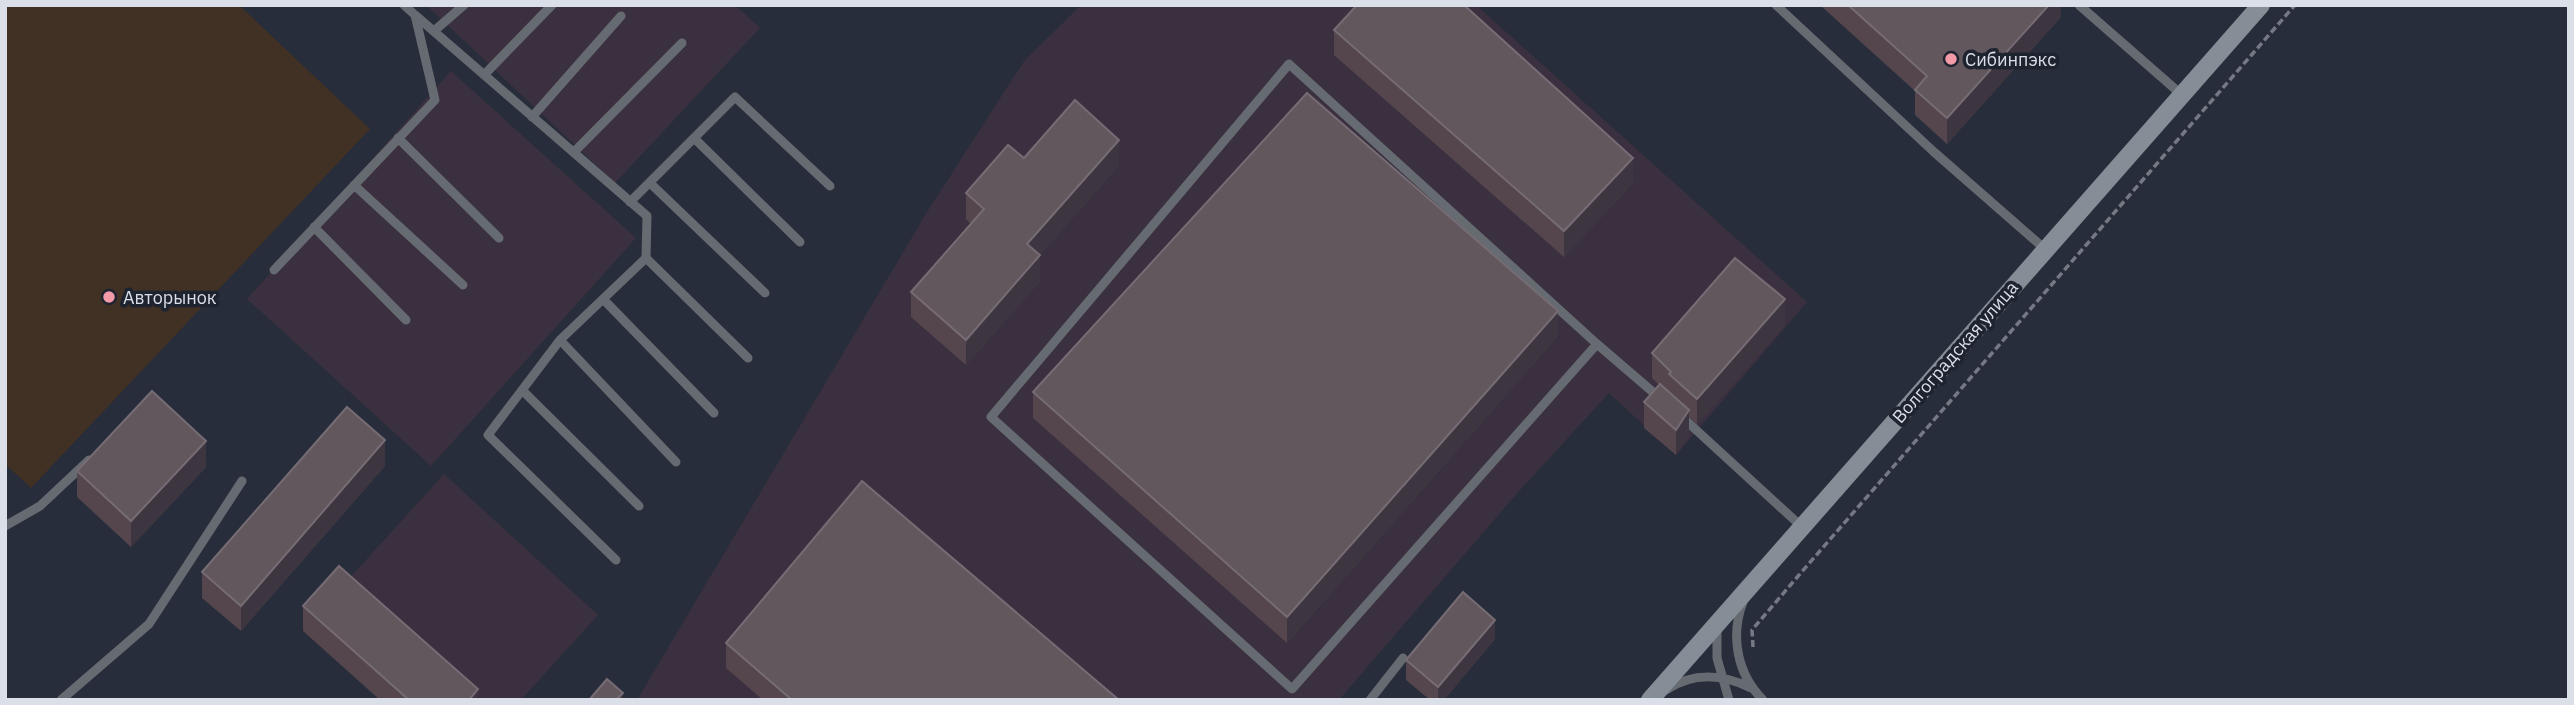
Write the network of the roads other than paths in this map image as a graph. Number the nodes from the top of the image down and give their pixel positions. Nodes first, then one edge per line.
1 (404, 5) edge
2 (464, 5) edge
3 (552, 5) edge
4 (1776, 5) edge
5 (2079, 5) edge
6 (2261, 5) edge
7 (415, 15) junction
8 (621, 16) dead end
9 (433, 31) junction
10 (682, 43) dead end
11 (484, 75) junction
12 (2182, 94) junction
13 (533, 117) junction
14 (398, 138) junction
15 (694, 138) junction
16 (574, 152) junction
17 (650, 183) junction
18 (354, 185) junction
19 (830, 186) dead end
20 (631, 202) junction
21 (314, 227) junction
22 (499, 238) dead end
23 (800, 242) dead end
24 (2046, 250) junction
25 (646, 258) junction
26 (274, 270) dead end
27 (463, 285) dead end
28 (765, 293) dead end
29 (603, 299) junction
30 (406, 320) dead end
31 (560, 340) junction
32 (1597, 344) junction
33 (748, 358) dead end
34 (522, 390) junction
35 (1665, 403) edge
36 (1675, 411) edge
37 (713, 413) dead end
38 (96, 452) edge
39 (676, 461) dead end
40 (242, 481) dead end
41 (639, 506) dead end
42 (5, 526) edge
43 (1802, 527) junction
44 (616, 560) dead end
45 (1749, 587) junction
46 (1718, 622) junction
47 (1403, 658) dead end
48 (1723, 677) junction
49 (1751, 688) junction
50 (61, 700) edge
51 (1370, 700) edge
52 (1651, 700) edge
53 (1730, 700) edge
54 (1763, 700) edge

1 - 7 lane
2 - 9 lane
3 - 11 lane
4 - 24 lane
5 - 12 lane
6 - 12 main road, Волгоградская улица
7 - 9 lane
7 - 14 lane
8 - 13 lane
9 - 11 lane
10 - 16 lane
11 - 13 lane
12 - 24 main road, Волгоградская улица
13 - 16 lane
14 - 18 lane
14 - 22 lane
15 - 17 lane
15 - 19 lane
15 - 23 lane
16 - 20 lane
17 - 20 lane
17 - 28 lane
18 - 21 lane
18 - 27 lane
20 - 25 lane
21 - 26 lane
21 - 30 lane
24 - 43 main road, Волгоградская улица
25 - 29 lane
25 - 33 lane
29 - 31 lane
29 - 37 lane
31 - 34 lane
31 - 39 lane
32 - 32 lane
32 - 35 lane
34 - 41 lane
34 - 44 lane
36 - 43 lane
38 - 42 lane
40 - 50 lane
43 - 45 main road, Волгоградская улица
45 - 46 main road, Волгоградская улица
45 - 49 lane
46 - 48 lane
46 - 52 main road, Волгоградская улица
47 - 51 lane
48 - 49 lane
48 - 52 lane
48 - 53 lane
49 - 54 lane

